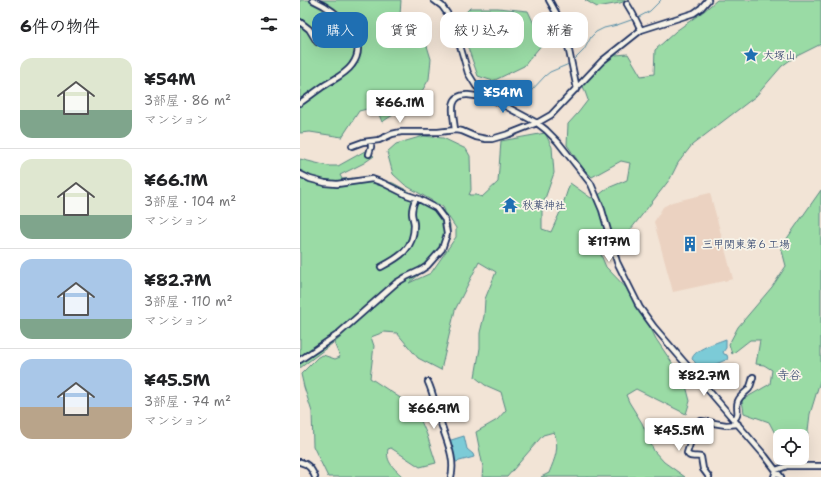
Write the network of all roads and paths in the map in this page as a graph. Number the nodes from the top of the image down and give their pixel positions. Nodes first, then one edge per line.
1 (313, 0) edge
2 (434, 0) edge
3 (549, 0) edge
4 (708, 0) edge
5 (627, 4) dead end
6 (300, 22) edge
7 (641, 30) junction
8 (312, 34) edge
9 (576, 89) junction
10 (487, 96) junction
11 (300, 103) edge
12 (537, 123) junction
13 (456, 130) junction
14 (371, 142) junction
15 (352, 146) dead end
16 (369, 154) dead end
17 (300, 174) edge
18 (416, 198) junction
19 (381, 267) dead end
20 (300, 360) edge
21 (753, 377) dead end
22 (428, 382) dead end
23 (736, 422) junction
24 (300, 462) edge
25 (821, 466) edge
26 (776, 470) junction
27 (315, 477) edge
28 (451, 477) edge
29 (710, 477) edge
30 (774, 477) edge
31 (781, 477) edge

1 - 11 street
2 - 10 street
3 - 9 street
4 - 7 street
5 - 7 street
6 - 8 street
7 - 9 street
9 - 12 street
10 - 12 street
10 - 13 street
12 - 13 street
12 - 23 street
13 - 14 street
14 - 15 street
14 - 16 street
17 - 18 street
18 - 19 street
18 - 20 street
21 - 23 street
22 - 28 street
23 - 26 street
23 - 29 street
24 - 27 street
25 - 26 street
26 - 30 street
26 - 31 street

